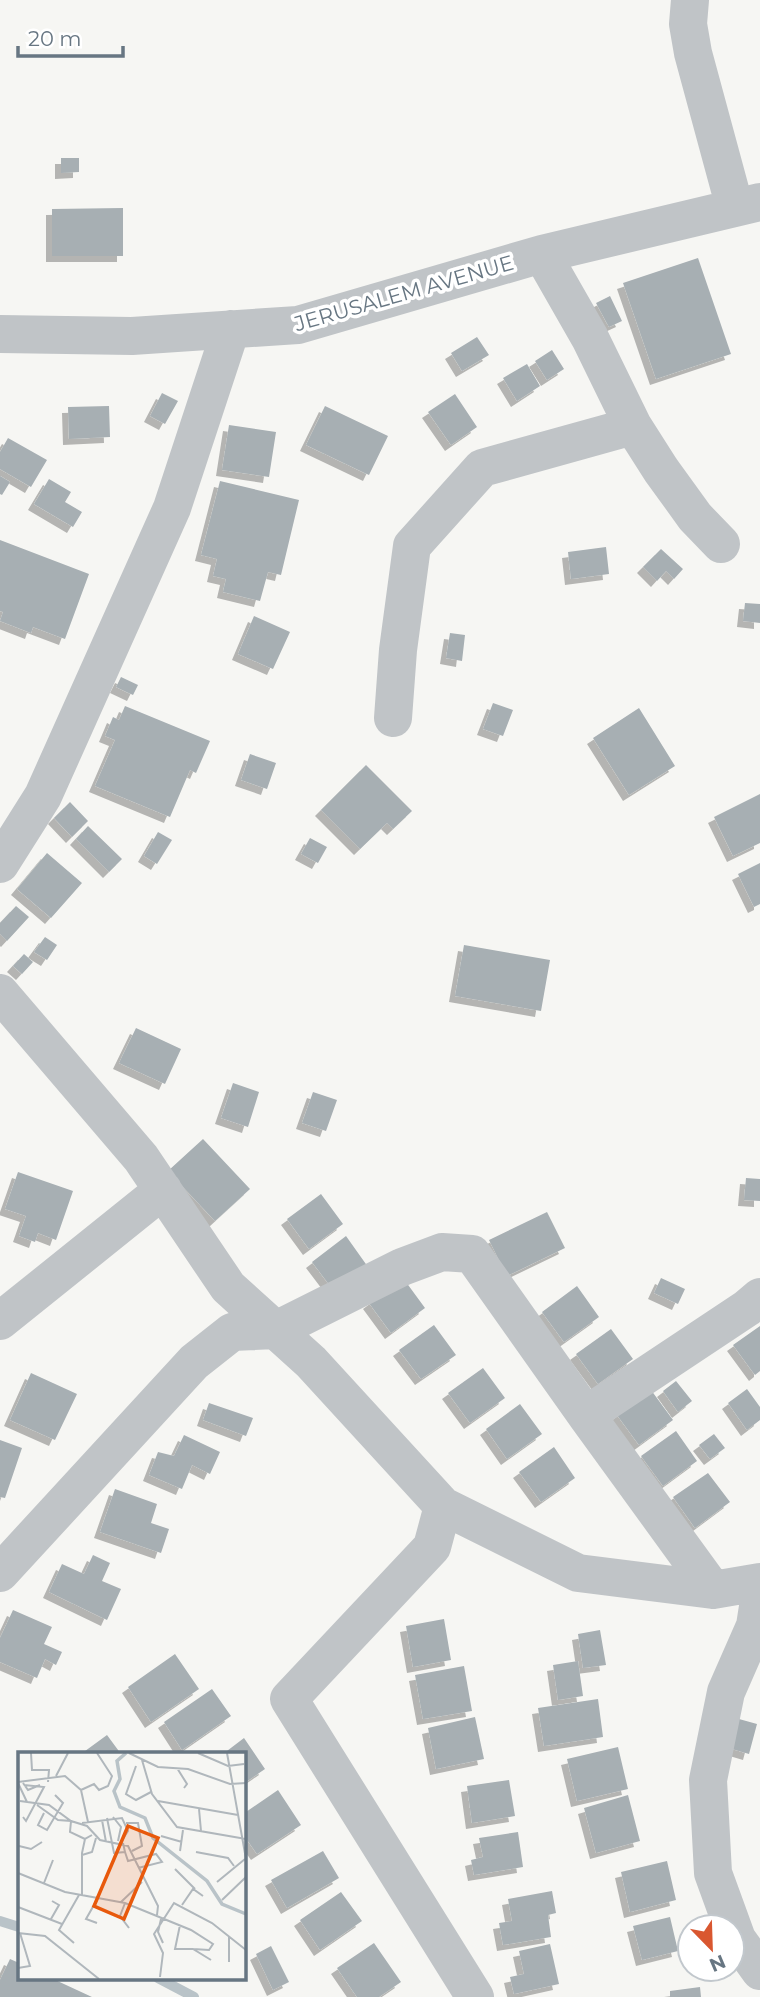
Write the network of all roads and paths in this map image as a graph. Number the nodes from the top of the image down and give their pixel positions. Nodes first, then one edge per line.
1 (690, 0) edge
2 (747, 205) edge
3 (542, 254) junction
4 (231, 329) junction
5 (0, 334) edge
6 (633, 426) junction
7 (721, 544) dead end
8 (393, 718) dead end
9 (0, 864) edge
10 (0, 993) edge
11 (163, 1190) junction
12 (760, 1297) edge
13 (0, 1321) edge
14 (276, 1330) junction
15 (586, 1415) junction
16 (443, 1506) junction
17 (0, 1573) edge
18 (760, 1582) edge
19 (713, 1590) junction
20 (760, 1594) edge
21 (760, 1971) edge
22 (475, 1997) edge

1 - 2 street
2 - 3 street, JERUSALEM AVENUE
3 - 4 street, JERUSALEM AVENUE
3 - 6 street
4 - 5 street, JERUSALEM AVENUE
4 - 9 street
6 - 7 street
6 - 8 street
10 - 11 street
11 - 13 street
11 - 14 street
12 - 15 street
14 - 15 street
14 - 16 street
14 - 17 street
15 - 19 street
16 - 19 street
16 - 22 street
18 - 19 street
20 - 21 street

